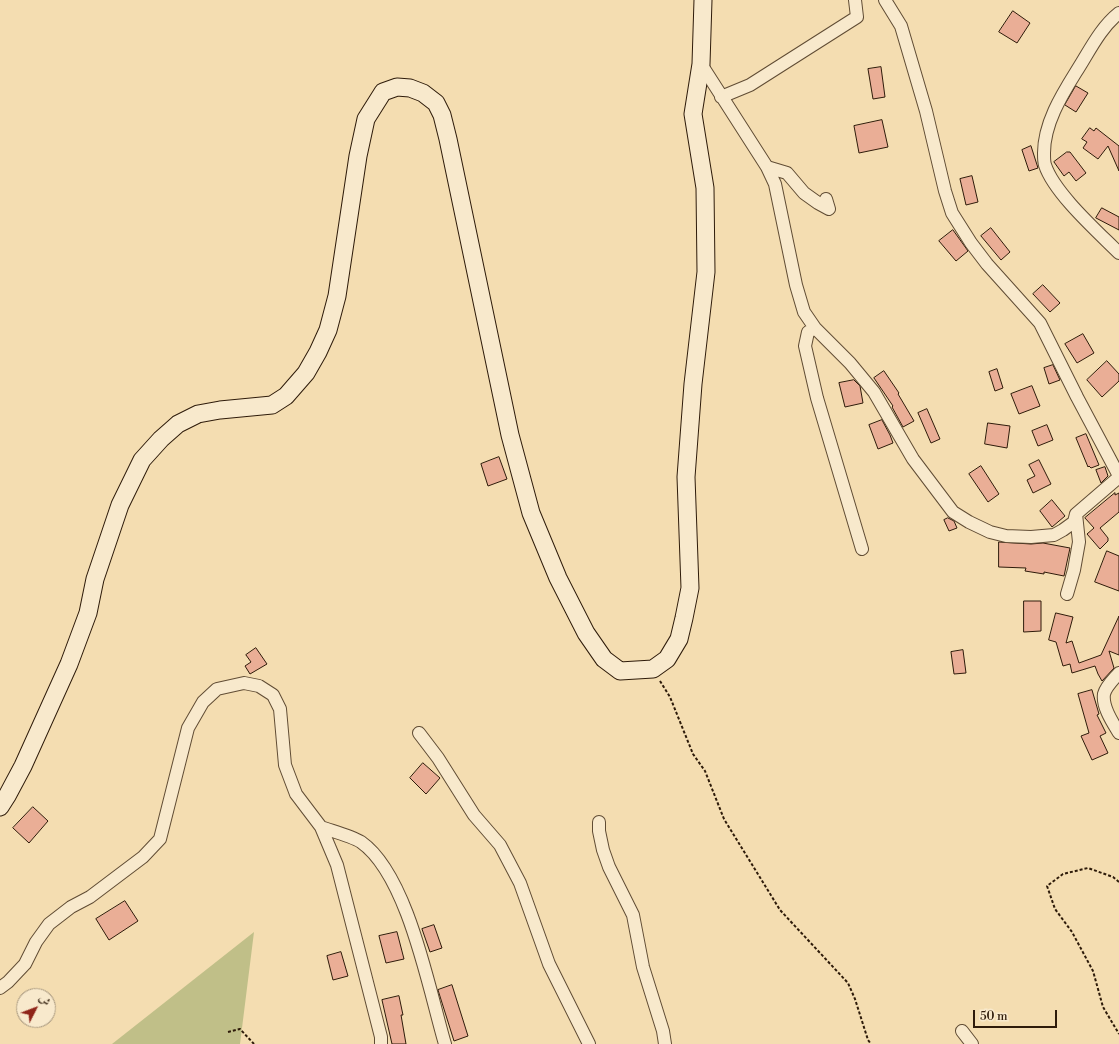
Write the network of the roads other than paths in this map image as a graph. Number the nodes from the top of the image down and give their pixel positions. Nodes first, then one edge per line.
1 (703, 0) edge
2 (855, 0) edge
3 (885, 0) edge
4 (1119, 13) edge
5 (701, 64) junction
6 (721, 97) junction
7 (767, 167) junction
8 (826, 199) dead end
9 (1119, 253) edge
10 (815, 328) junction
11 (1119, 477) edge
12 (1076, 514) junction
13 (862, 549) dead end
14 (1067, 594) dead end
15 (1119, 673) edge
16 (419, 733) dead end
17 (1119, 734) edge
18 (0, 807) edge
19 (599, 822) dead end
20 (321, 827) junction
21 (0, 988) edge
22 (962, 1030) dead end
23 (381, 1044) edge
24 (445, 1044) edge
25 (589, 1044) edge
26 (665, 1044) edge
27 (972, 1044) edge

1 - 5 street
2 - 6 street
3 - 11 street
4 - 9 street
5 - 6 street
5 - 18 street
6 - 7 street
7 - 8 street
7 - 10 street
10 - 12 street
10 - 13 street
11 - 12 street
12 - 14 street
15 - 17 street
16 - 25 street
19 - 26 street
20 - 21 street
20 - 23 street
20 - 24 street
22 - 27 street

